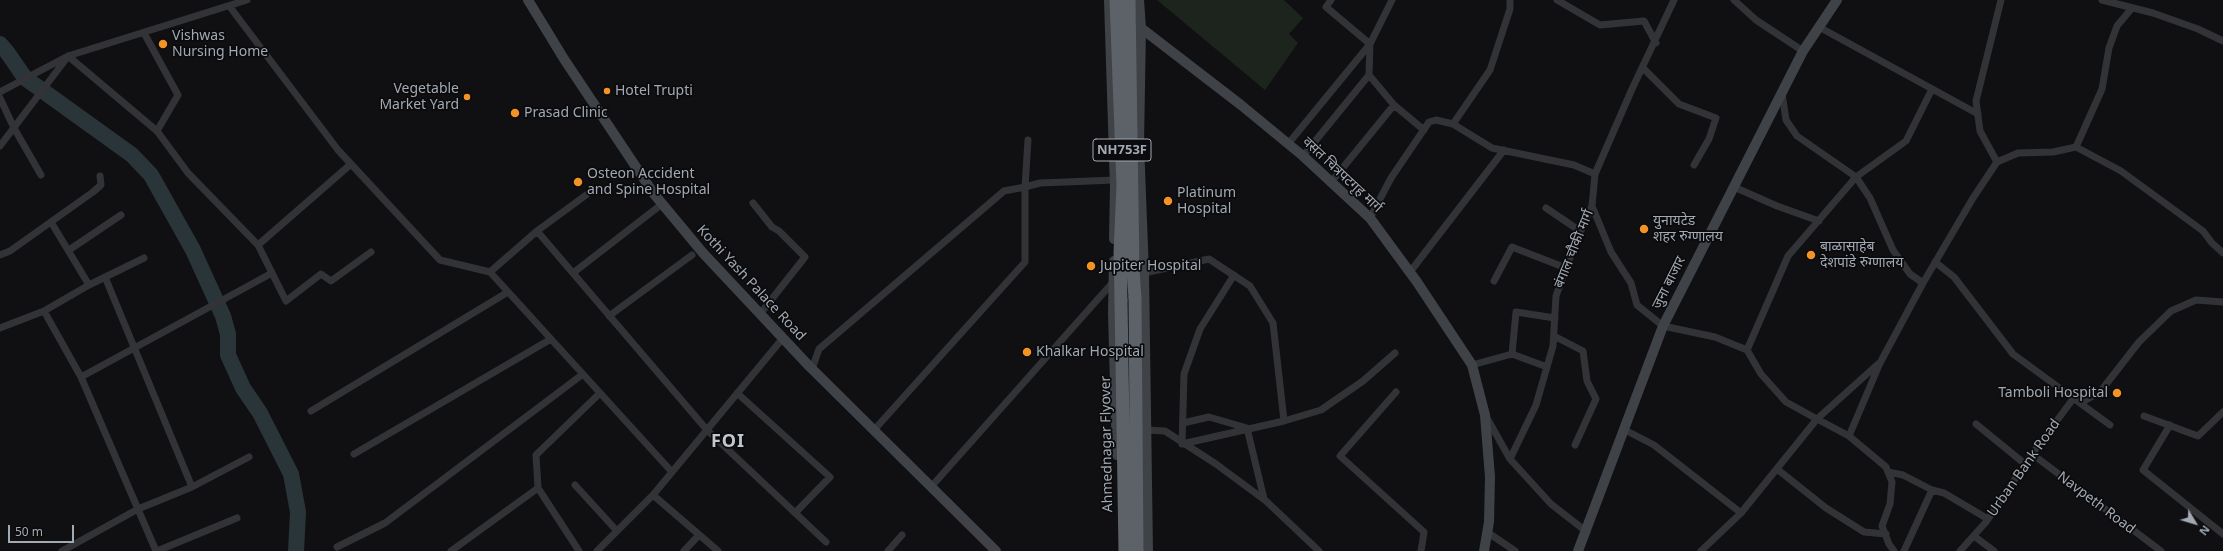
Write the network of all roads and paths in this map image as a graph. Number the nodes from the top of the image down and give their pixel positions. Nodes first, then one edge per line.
1 (247, 0) edge
2 (528, 0) edge
3 (1332, 0) edge
4 (1392, 0) edge
5 (1510, 0) edge
6 (1557, 0) edge
7 (1674, 0) edge
8 (1734, 0) edge
9 (1837, 0) edge
10 (2000, 0) edge
11 (2102, 0) edge
12 (2128, 0) edge
13 (1138, 1) edge
14 (1112, 2) edge
15 (230, 7) junction
16 (2132, 8) junction
17 (1819, 27) junction
18 (1110, 28) junction
19 (1141, 28) junction
20 (144, 33) junction
21 (2223, 41) edge
22 (1656, 42) junction
23 (1370, 44) junction
24 (1803, 51) junction
25 (68, 56) junction
26 (1643, 68) junction
27 (1369, 75) junction
28 (1932, 89) junction
29 (0, 92) edge
30 (1782, 93) junction
31 (0, 98) edge
32 (1394, 105) junction
33 (1978, 114) junction
34 (1453, 124) junction
35 (14, 128) junction
36 (1424, 130) junction
37 (157, 131) junction
38 (1028, 140) dead end
39 (1288, 144) junction
40 (0, 146) edge
41 (2076, 147) junction
42 (1504, 150) junction
43 (1303, 156) junction
44 (1997, 162) junction
45 (351, 164) junction
46 (1694, 165) dead end
47 (1595, 174) junction
48 (41, 175) dead end
49 (100, 176) dead end
50 (1856, 177) junction
51 (1115, 180) junction
52 (1332, 181) junction
53 (1025, 187) junction
54 (1734, 187) junction
55 (586, 195) dead end
56 (753, 203) dead end
57 (662, 204) junction
58 (1592, 206) junction
59 (1546, 208) dead end
60 (121, 215) dead end
61 (1370, 218) junction
62 (1819, 221) junction
63 (51, 222) junction
64 (537, 231) junction
65 (1580, 231) junction
66 (258, 245) junction
67 (69, 250) junction
68 (371, 252) dead end
69 (2223, 253) edge
70 (692, 255) dead end
71 (0, 256) edge
72 (144, 258) dead end
73 (1935, 262) junction
74 (1566, 268) junction
75 (490, 272) junction
76 (1410, 272) junction
77 (272, 273) junction
78 (573, 273) junction
79 (1144, 273) junction
80 (1234, 275) junction
81 (105, 277) junction
82 (1114, 281) junction
83 (1494, 282) dead end
84 (1922, 284) junction
85 (89, 285) junction
86 (508, 292) junction
87 (2223, 302) edge
88 (44, 311) junction
89 (760, 314) junction
90 (609, 316) junction
91 (1555, 318) junction
92 (1663, 326) junction
93 (0, 328) edge
94 (1554, 336) junction
95 (783, 338) junction
96 (551, 339) junction
97 (135, 349) junction
98 (1746, 350) junction
99 (1394, 353) dead end
100 (1512, 354) junction
101 (1880, 363) junction
102 (1472, 365) junction
103 (1548, 367) junction
104 (812, 369) junction
105 (583, 374) junction
106 (81, 377) junction
107 (1396, 392) dead end
108 (600, 393) junction
109 (737, 393) junction
110 (2073, 399) junction
111 (311, 411) dead end
112 (2223, 412) edge
113 (1485, 415) junction
114 (2144, 416) dead end
115 (1817, 419) junction
116 (1284, 421) junction
117 (1183, 423) junction
118 (1976, 424) dead end
119 (2110, 425) dead end
120 (2170, 425) junction
121 (1247, 428) junction
122 (1623, 429) junction
123 (707, 430) junction
124 (874, 430) junction
125 (1146, 430) junction
126 (1849, 436) junction
127 (1182, 444) junction
128 (1575, 445) dead end
129 (354, 454) dead end
130 (2032, 454) junction
131 (249, 457) dead end
132 (1510, 458) junction
133 (2025, 464) junction
134 (1777, 469) junction
135 (672, 472) junction
136 (1888, 472) junction
137 (575, 485) dead end
138 (192, 487) junction
139 (931, 487) junction
140 (538, 488) junction
141 (1932, 490) junction
142 (653, 495) junction
143 (1264, 499) junction
144 (138, 509) junction
145 (796, 513) junction
146 (1741, 513) junction
147 (237, 518) dead end
148 (1988, 519) junction
149 (618, 531) junction
150 (1487, 532) junction
151 (1587, 532) junction
152 (1886, 534) junction
153 (2223, 534) edge
154 (699, 535) junction
155 (902, 535) dead end
156 (1974, 536) junction
157 (826, 542) dead end
158 (337, 547) dead end
159 (991, 550) edge
160 (1704, 550) edge
161 (62, 551) edge
162 (157, 551) edge
163 (451, 551) edge
164 (579, 551) edge
165 (597, 551) edge
166 (684, 551) edge
167 (718, 551) edge
168 (888, 551) edge
169 (1120, 551) edge
170 (1125, 551) edge
171 (1137, 551) edge
172 (1148, 551) edge
173 (1319, 551) edge
174 (1421, 551) edge
175 (1484, 551) edge
176 (1515, 551) edge
177 (1578, 551) edge
178 (1894, 551) edge
179 (1904, 551) edge
180 (1960, 551) edge
181 (1994, 551) edge
182 (2161, 551) edge

1 - 15 street
2 - 57 street, Kothi Yash Palace Road
3 - 23 street
4 - 23 street
5 - 34 street
6 - 22 street
7 - 22 street, बंगाल चौकी मार्ग
8 - 24 street
9 - 17 street, जुना बाजार
10 - 33 street
11 - 16 street
12 - 16 street
13 - 14 street
13 - 19 street
13 - 171 highway, Ahmednagar Flyover / NH753F, bridge
14 - 18 street
14 - 170 highway, Ahmednagar Flyover / NH753F, bridge
15 - 20 street
15 - 45 street
16 - 21 street
16 - 41 street
17 - 24 street, जुना बाजार
17 - 28 street
18 - 19 street
18 - 51 street
19 - 39 street, वसंत चित्रपटगृह मार्ग
19 - 79 street
20 - 25 street
20 - 37 street
22 - 26 street, बंगाल चौकी मार्ग
23 - 27 street
23 - 39 street
24 - 30 street, जुना बाजार
25 - 29 street
25 - 35 street
25 - 37 street
26 - 46 street
26 - 47 street, बंगाल चौकी मार्ग
27 - 32 street
27 - 43 street
28 - 33 street
28 - 50 street
30 - 50 street
30 - 54 street, जुना बाजार
31 - 35 street
32 - 36 street
32 - 52 street
33 - 44 street
34 - 36 street
34 - 42 street
35 - 40 street
35 - 48 street
36 - 61 street
37 - 66 street
38 - 53 street
39 - 43 street, वसंत चित्रपटगृह मार्ग
41 - 44 street
41 - 69 street
42 - 47 street
42 - 76 street
43 - 52 street, वसंत चित्रपटगृह मार्ग
44 - 73 street
45 - 66 street
45 - 75 street
47 - 58 street, बंगाल चौकी मार्ग
49 - 63 street
50 - 62 street
50 - 84 street
51 - 53 street
51 - 82 street
52 - 61 street, वसंत चित्रपटगृह मार्ग
53 - 104 street
53 - 124 street
54 - 62 street
54 - 92 street, जुना बाजार
55 - 64 street
56 - 89 street
57 - 78 street
57 - 89 street, Kothi Yash Palace Road
58 - 65 street, बंगाल चौकी मार्ग
58 - 92 street
59 - 65 street
60 - 67 street
61 - 76 street, वसंत चित्रपटगृह मार्ग
62 - 98 street
63 - 67 street
63 - 71 street
64 - 75 street
64 - 78 street
65 - 74 street, बंगाल चौकी मार्ग
66 - 77 street
67 - 85 street
68 - 77 street
70 - 90 street
72 - 81 street
73 - 84 street
73 - 110 street
74 - 83 street
74 - 91 street, बंगाल चौकी मार्ग
75 - 86 street
76 - 102 street, वसंत चित्रपटगृह मार्ग
77 - 97 street
78 - 90 street
79 - 80 street
79 - 125 street
80 - 116 street
80 - 117 street
81 - 85 street
81 - 97 street
82 - 139 street
82 - 169 street
84 - 101 street
85 - 88 street
86 - 96 street
86 - 111 street
87 - 110 street
88 - 93 street
88 - 106 street
89 - 95 street, Kothi Yash Palace Road
90 - 123 street
91 - 94 street, बंगाल चौकी मार्ग
91 - 100 street
92 - 98 street
92 - 122 street, जुना बाजार
94 - 103 street, बंगाल चौकी मार्ग
94 - 128 street
95 - 104 street, Kothi Yash Palace Road
95 - 109 street
96 - 105 street
96 - 129 street
97 - 106 street
97 - 138 street
98 - 115 street
99 - 116 street
100 - 102 street
100 - 103 street
101 - 115 street
101 - 126 street
102 - 113 street, वसंत चित्रपटगृह मार्ग
103 - 132 street, बंगाल चौकी मार्ग
104 - 124 street, Kothi Yash Palace Road
105 - 108 street
105 - 158 street
106 - 144 street
107 - 174 street
108 - 135 street
108 - 140 street
109 - 123 street
109 - 145 street
110 - 119 street
110 - 130 street, Urban Bank Road
112 - 120 street
113 - 132 street
113 - 150 street, वसंत चित्रपटगृह मार्ग
114 - 120 street
115 - 126 street
115 - 134 street
116 - 121 street
117 - 121 street
117 - 127 street
118 - 133 street
120 - 153 street
121 - 127 street
121 - 143 street
122 - 146 street
122 - 151 street, जुना बाजार
123 - 135 street
123 - 145 street
124 - 139 street, Kothi Yash Palace Road
125 - 127 street
125 - 172 street
126 - 136 street
127 - 143 street
130 - 133 street, Urban Bank Road
130 - 182 street, Navpeth Road
131 - 138 street
132 - 151 street
133 - 148 street, Urban Bank Road
134 - 146 street
134 - 152 street
135 - 142 street
136 - 141 street
136 - 152 street
137 - 149 street
138 - 144 street
139 - 159 street, Kothi Yash Palace Road
140 - 163 street
140 - 164 street
141 - 148 street
141 - 179 street
142 - 149 street
142 - 154 street
143 - 173 street
144 - 161 street
144 - 162 street
145 - 157 street
146 - 160 street
147 - 162 street
148 - 156 street, Urban Bank Road
149 - 165 street
150 - 175 street, वसंत चित्रपटगृह मार्ग
150 - 176 street
151 - 177 street, जुना बाजार
152 - 178 street
154 - 166 street
154 - 167 street
155 - 168 street
156 - 180 street, Urban Bank Road
156 - 181 street

